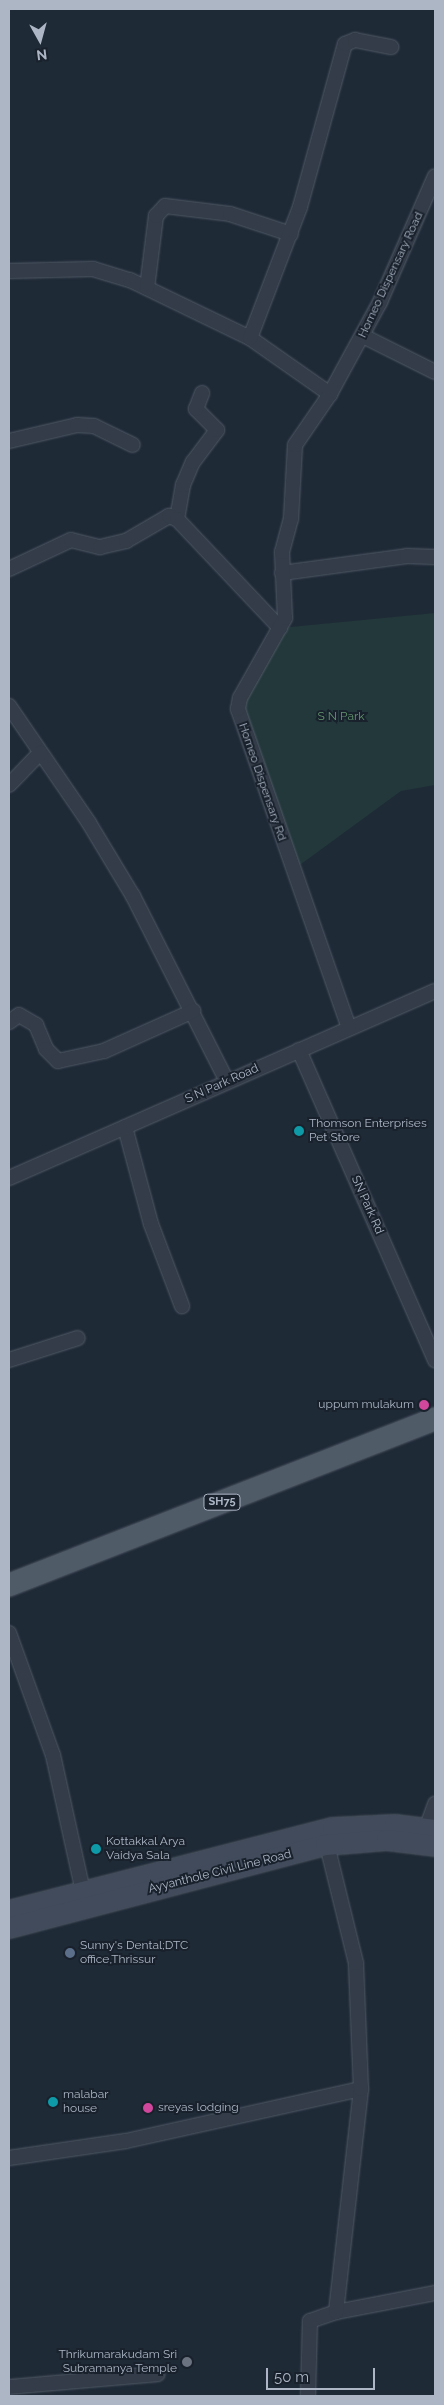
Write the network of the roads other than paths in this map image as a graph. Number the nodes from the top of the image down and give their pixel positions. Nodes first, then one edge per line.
1 (391, 47) dead end
2 (435, 176) edge
3 (291, 234) junction
4 (9, 271) edge
5 (147, 288) junction
6 (363, 336) junction
7 (250, 338) junction
8 (435, 372) edge
9 (343, 373) joint
10 (202, 393) dead end
11 (330, 394) junction
12 (9, 441) edge
13 (133, 445) dead end
14 (177, 519) junction
15 (435, 557) edge
16 (9, 570) edge
17 (282, 573) junction
18 (280, 628) junction
19 (9, 706) edge
20 (40, 753) junction
21 (9, 785) edge
22 (435, 991) edge
23 (193, 1011) junction
24 (9, 1022) edge
25 (349, 1028) junction
26 (299, 1050) junction
27 (227, 1081) junction
28 (125, 1127) junction
29 (9, 1178) edge
30 (182, 1306) dead end
31 (78, 1338) dead end
32 (9, 1360) edge
33 (435, 1360) edge
34 (435, 1419) edge
35 (9, 1585) edge
36 (9, 1633) edge
37 (435, 1804) edge
38 (432, 1835) edge
39 (325, 1838) junction
40 (140, 1884) junction
41 (83, 1890) junction
42 (9, 1911) edge
43 (9, 1928) edge
44 (361, 2089) junction
45 (9, 2158) edge
46 (435, 2294) edge
47 (336, 2312) junction
48 (157, 2374) dead end
49 (9, 2387) edge
50 (27, 2391) edge
51 (308, 2396) edge

1 - 3 street
2 - 6 street, Homeo Dispensary Road
3 - 5 street
3 - 7 street
4 - 5 street
5 - 7 street
6 - 8 street
6 - 9 street, Homeo Dispensary Road
7 - 11 street
9 - 11 street, Homeo Dispensary Rd
10 - 14 street
11 - 17 street, Homeo Dispensary Rd
12 - 13 street
14 - 16 street
14 - 18 street
15 - 17 street
17 - 18 street, Homeo Dispensary Rd
18 - 25 street, Homeo Dispensary Rd
19 - 20 street
20 - 21 street
20 - 23 street
22 - 25 street, S N Park Road
23 - 24 street
23 - 27 street
25 - 26 street, S N Park Road
26 - 27 street, S N Park Road
26 - 33 street, SN Park Rd
27 - 28 street, S N Park Road
28 - 29 street, S N Park Road
28 - 30 street
31 - 32 street
34 - 35 main road, SH75
36 - 41 street
37 - 38 street
38 - 39 main road, Ayyanthole Civil Line Road
39 - 40 main road, Ayyanthole Civil Line Road
39 - 44 street
40 - 41 main road, Ayyanthole Civil Line Road
40 - 43 main road, Ayyanthole Civil Line Road
41 - 42 main road, Ayyanthole Civil Line Road
44 - 45 street
44 - 47 street
46 - 47 street
47 - 51 street
48 - 50 street
49 - 50 street

